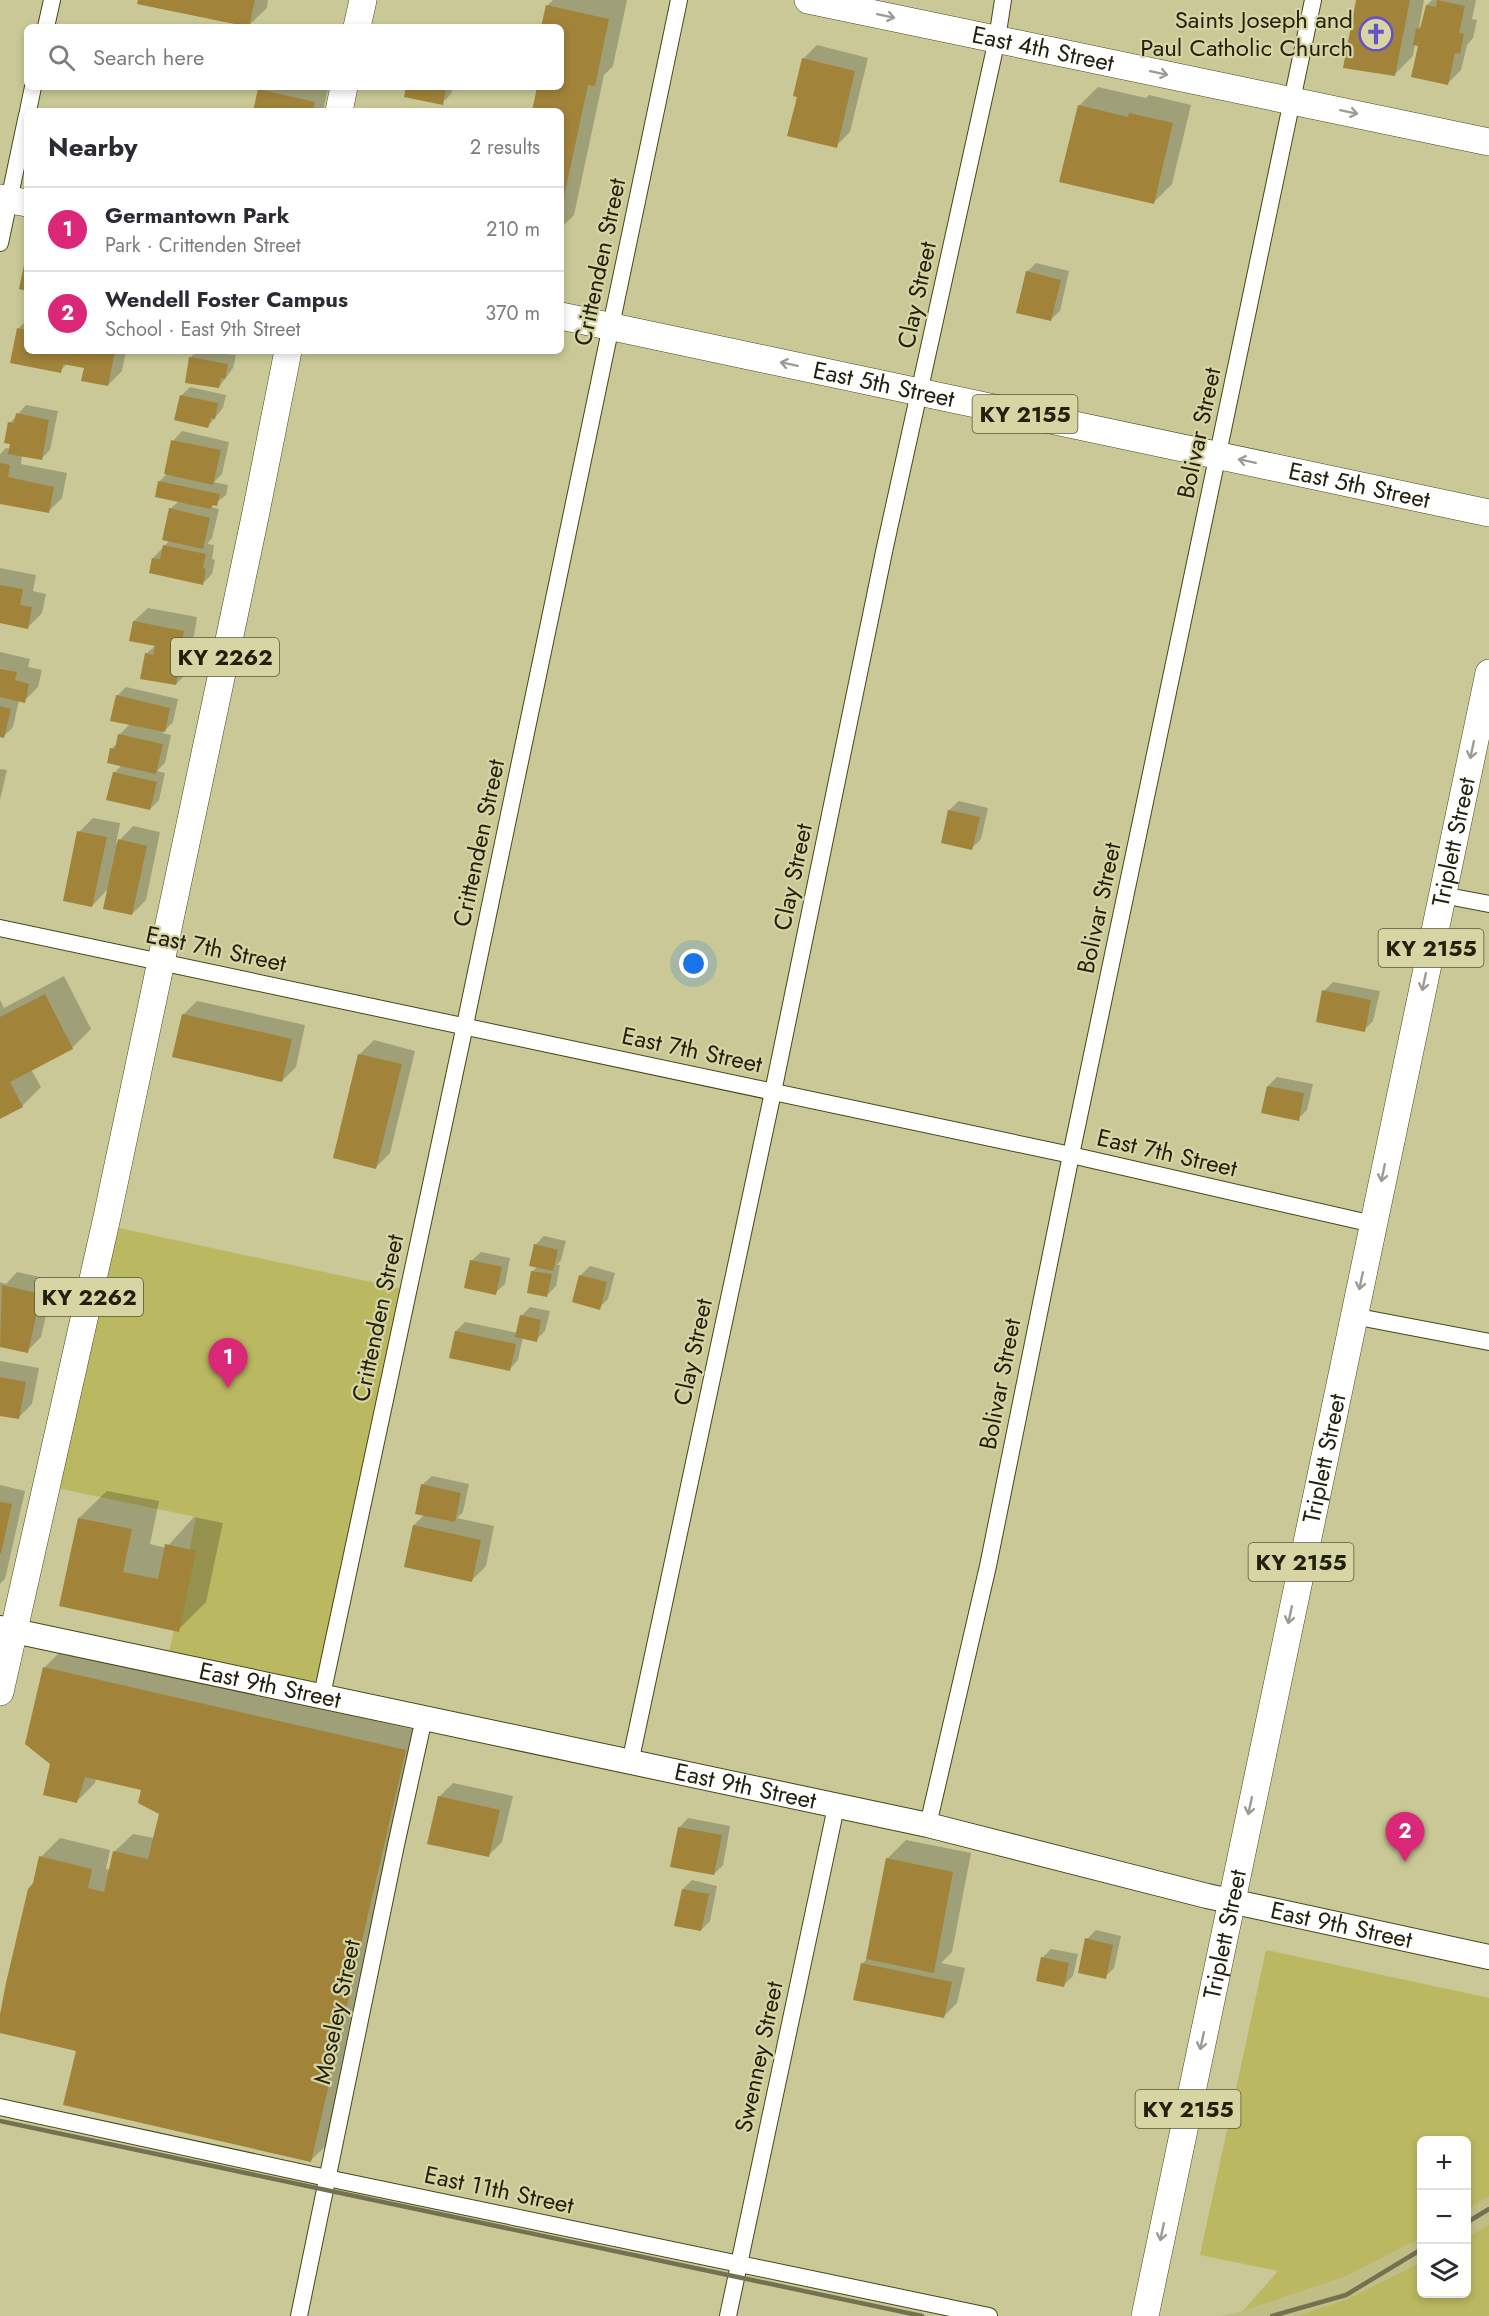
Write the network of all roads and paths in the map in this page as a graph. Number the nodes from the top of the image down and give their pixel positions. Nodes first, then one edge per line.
1 (51, 0) edge
2 (363, 0) edge
3 (679, 0) edge
4 (808, 0) edge
5 (1004, 0) edge
6 (1313, 0) edge
7 (47, 24) edge
8 (358, 24) edge
9 (997, 39) junction
10 (32, 90) edge
11 (343, 90) edge
12 (1292, 100) junction
13 (28, 108) edge
14 (340, 108) edge
15 (24, 130) edge
16 (1489, 142) edge
17 (12, 200) edge
18 (0, 243) edge
19 (564, 317) edge
20 (611, 326) junction
21 (287, 354) edge
22 (921, 392) junction
23 (1219, 455) junction
24 (1489, 513) edge
25 (1489, 673) edge
26 (1442, 895) junction
27 (1489, 904) edge
28 (0, 928) edge
29 (160, 962) junction
30 (465, 1025) junction
31 (773, 1092) junction
32 (1071, 1155) junction
33 (1373, 1224) junction
34 (1353, 1316) junction
35 (1489, 1342) edge
36 (6, 1630) edge
37 (0, 1692) edge
38 (321, 1695) junction
39 (424, 1718) junction
40 (630, 1763) junction
41 (836, 1807) junction
42 (928, 1825) junction
43 (1230, 1901) junction
44 (1489, 1957) edge
45 (0, 2107) edge
46 (327, 2178) junction
47 (738, 2264) junction
48 (299, 2316) edge
49 (728, 2316) edge
50 (989, 2316) edge
51 (1145, 2316) edge

1 - 7 street
2 - 8 main road
3 - 20 street, Crittenden Street
4 -> 9 main road, East 4th Street
5 - 9 street, Clay Street
6 - 12 street, Bolivar Street
9 -> 12 main road, East 4th Street
9 - 22 street, Clay Street
10 - 13 street
11 - 14 main road
12 -> 16 main road, East 4th Street
12 - 23 street, Bolivar Street
15 - 17 street
17 - 18 street
19 - 20 main road, East 5th Street / KY 2155
22 -> 20 main road, East 5th Street / KY 2155
20 - 30 street, Crittenden Street
21 - 29 main road, KY 2262
22 - 23 main road, East 5th Street / KY 2155
22 - 31 street, Clay Street
24 -> 23 main road, East 5th Street / KY 2155
23 - 32 street, Bolivar Street
25 -> 26 main road, Triplett Street / KY 2155
26 - 27 street
26 -> 33 main road, Triplett Street / KY 2155
28 - 29 street, East 7th Street
29 - 30 street, East 7th Street
29 - 36 main road, KY 2262
30 - 31 street, East 7th Street
30 - 38 street, Crittenden Street
31 - 32 street, East 7th Street
31 - 40 street, Clay Street
32 - 33 street, East 7th Street
32 - 42 street, Bolivar Street
33 -> 34 main road, Triplett Street / KY 2155
34 - 35 street
34 -> 43 main road, Triplett Street / KY 2155
36 - 37 main road, KY 2262
36 - 38 street, East 9th Street
38 - 39 street, East 9th Street
39 - 40 street, East 9th Street
39 - 46 street, Moseley Street
40 - 41 street, East 9th Street
41 - 42 street, East 9th Street
41 - 47 street, Swenney Street
42 - 43 street, East 9th Street
43 - 44 street, East 9th Street
43 -> 51 main road, Triplett Street / KY 2155
45 - 46 street, East 11th Street
46 - 47 street, East 11th Street
46 - 48 street, Moseley Street
47 - 49 street, Swenney Street
47 - 50 street, East 11th Street

